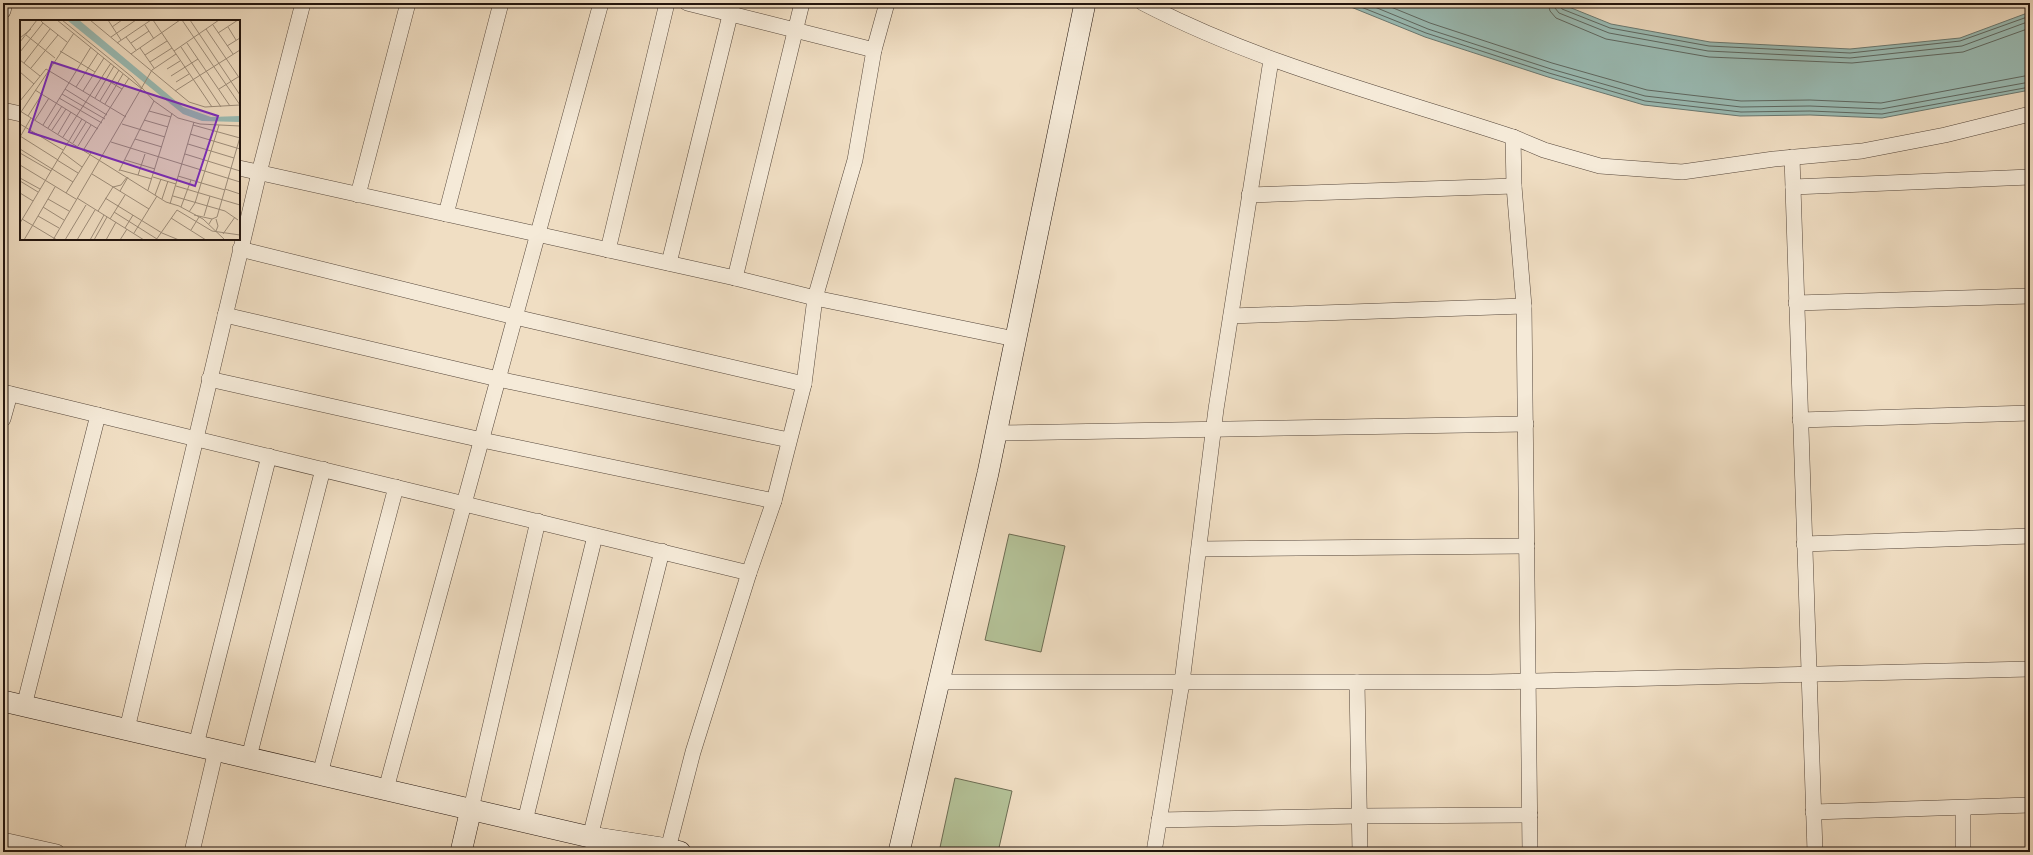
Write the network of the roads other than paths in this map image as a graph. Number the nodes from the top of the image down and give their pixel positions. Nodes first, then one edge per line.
1 (5, 3) edge
2 (303, 3) edge
3 (408, 3) edge
4 (501, 3) edge
5 (667, 3) edge
6 (687, 3) edge
7 (802, 3) edge
8 (887, 3) edge
9 (1085, 3) edge
10 (1143, 3) edge
11 (597, 4) edge
12 (732, 8) edge
13 (3, 11) edge
14 (796, 30) junction
15 (874, 50) junction
16 (1271, 60) junction
17 (3, 110) edge
18 (20, 114) edge
19 (2030, 114) edge
20 (1513, 137) junction
21 (1792, 157) junction
22 (240, 168) edge
23 (259, 173) junction
24 (2030, 177) edge
25 (1514, 186) junction
26 (1793, 187) junction
27 (358, 195) junction
28 (1249, 195) junction
29 (446, 214) junction
30 (538, 234) junction
31 (240, 249) junction
32 (608, 250) junction
33 (669, 263) junction
34 (736, 278) junction
35 (2030, 296) edge
36 (815, 298) junction
37 (1796, 303) junction
38 (1524, 306) junction
39 (224, 314) junction
40 (1231, 316) junction
41 (515, 317) junction
42 (1015, 339) junction
43 (209, 379) junction
44 (498, 379) junction
45 (804, 384) junction
46 (6, 393) edge
47 (2030, 413) edge
48 (98, 415) junction
49 (3, 419) edge
50 (1800, 420) junction
51 (1526, 424) junction
52 (1214, 430) junction
53 (996, 433) junction
54 (195, 438) junction
55 (482, 440) junction
56 (789, 440) junction
57 (269, 456) junction
58 (323, 469) junction
59 (396, 487) junction
60 (774, 501) junction
61 (464, 504) junction
62 (538, 521) junction
63 (595, 536) junction
64 (2030, 536) edge
65 (1804, 544) junction
66 (1528, 546) junction
67 (1200, 549) junction
68 (662, 552) junction
69 (749, 573) junction
70 (2030, 669) edge
71 (1808, 675) junction
72 (1529, 681) junction
73 (939, 682) junction
74 (1182, 682) junction
75 (1357, 682) junction
76 (3, 701) edge
77 (24, 706) junction
78 (127, 729) junction
79 (196, 745) junction
80 (216, 750) junction
81 (249, 757) junction
82 (320, 774) junction
83 (386, 789) junction
84 (2030, 806) edge
85 (1963, 808) junction
86 (471, 809) junction
87 (1813, 812) junction
88 (1530, 815) junction
89 (1359, 816) junction
90 (1159, 820) junction
91 (525, 821) junction
92 (590, 836) junction
93 (3, 840) edge
94 (674, 850) edge
95 (57, 852) edge
96 (192, 852) edge
97 (461, 852) edge
98 (898, 852) edge
99 (1154, 852) edge
100 (1360, 852) edge
101 (1530, 852) edge
102 (1815, 852) edge
103 (1963, 852) edge

1 - 13 street
2 - 23 street
3 - 27 street
4 - 29 street
5 - 32 street
6 - 12 street
7 - 14 street
8 - 15 street
9 - 42 street
10 - 16 street
11 - 30 street
12 - 14 street
12 - 33 street
14 - 15 street
14 - 34 street
15 - 36 street
16 - 20 street
16 - 28 street
17 - 18 street
19 - 21 street
20 - 21 street
20 - 25 street
21 - 26 street
22 - 23 street
23 - 27 street
23 - 31 street
24 - 26 street
25 - 28 street
25 - 38 street
26 - 37 street
27 - 29 street
28 - 40 street
29 - 30 street
30 - 32 street
30 - 41 street
31 - 39 street
31 - 41 street
32 - 33 street
33 - 34 street
34 - 36 street
35 - 37 street
36 - 42 street
36 - 45 street
37 - 50 street
38 - 40 street
38 - 51 street
39 - 43 street
39 - 44 street
40 - 52 street
41 - 44 street
41 - 45 street
42 - 53 street
43 - 54 street
43 - 55 street
44 - 55 street
44 - 56 street
45 - 56 street
46 - 48 street
46 - 49 street
47 - 50 street
48 - 54 street
48 - 77 street
50 - 65 street
51 - 52 street
51 - 66 street
52 - 53 street
52 - 67 street
53 - 73 street
54 - 57 street
54 - 78 street
55 - 60 street
55 - 61 street
56 - 60 street
57 - 58 street
57 - 79 street
58 - 59 street
58 - 81 street
59 - 61 street
59 - 82 street
60 - 69 street
61 - 62 street
61 - 83 street
62 - 63 street
62 - 86 street
63 - 68 street
63 - 91 street
64 - 65 street
65 - 71 street
66 - 67 street
66 - 72 street
67 - 74 street
68 - 69 street
68 - 92 street
69 - 94 street
70 - 71 street
71 - 72 street
71 - 87 street
72 - 75 street
72 - 88 street
73 - 74 street
73 - 98 street
74 - 75 street
74 - 90 street
75 - 89 street
76 - 77 street
77 - 78 street
78 - 79 street
79 - 80 street
80 - 81 street
80 - 96 street
81 - 82 street
82 - 83 street
83 - 86 street
84 - 85 street
85 - 87 street
85 - 103 street
86 - 91 street
86 - 97 street
87 - 102 street
88 - 89 street
88 - 101 street
89 - 90 street
89 - 100 street
90 - 99 street
91 - 92 street
92 - 94 street
93 - 95 street

